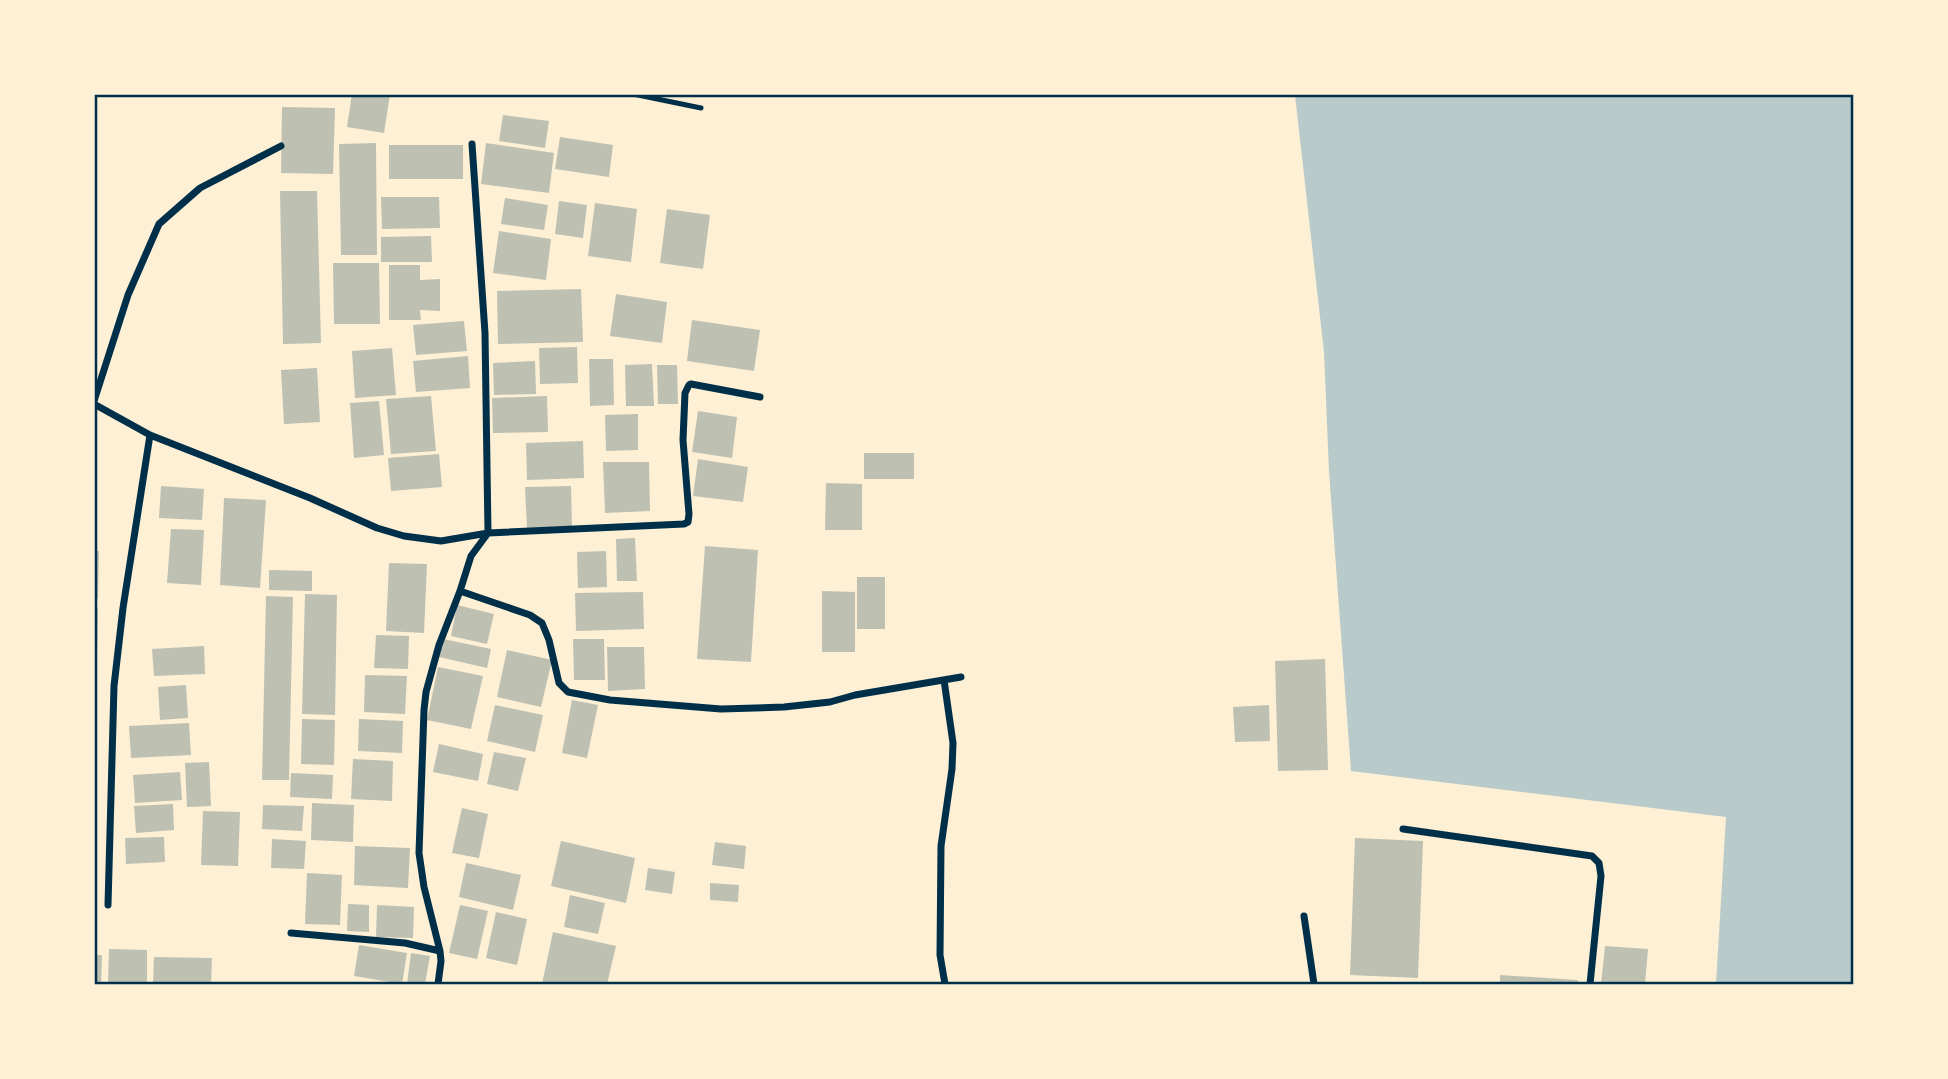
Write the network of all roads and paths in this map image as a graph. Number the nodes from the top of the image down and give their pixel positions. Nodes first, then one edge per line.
1 (633, 94) edge
2 (701, 107) dead end
3 (472, 144) dead end
4 (281, 146) dead end
5 (760, 397) dead end
6 (94, 403) edge
7 (150, 435) junction
8 (488, 533) junction
9 (460, 591) junction
10 (961, 677) dead end
11 (944, 680) junction
12 (1403, 829) dead end
13 (108, 905) dead end
14 (1304, 916) dead end
15 (291, 933) dead end
16 (440, 951) junction
17 (439, 985) edge
18 (945, 985) edge
19 (1314, 985) edge
20 (1590, 985) edge

1 - 2 lane
3 - 8 street
4 - 6 street
5 - 8 street
6 - 7 street
7 - 8 street
7 - 13 street
8 - 9 street
9 - 11 street
9 - 16 street
10 - 11 street
11 - 18 street
12 - 20 street
14 - 19 street
15 - 16 street
16 - 17 street

